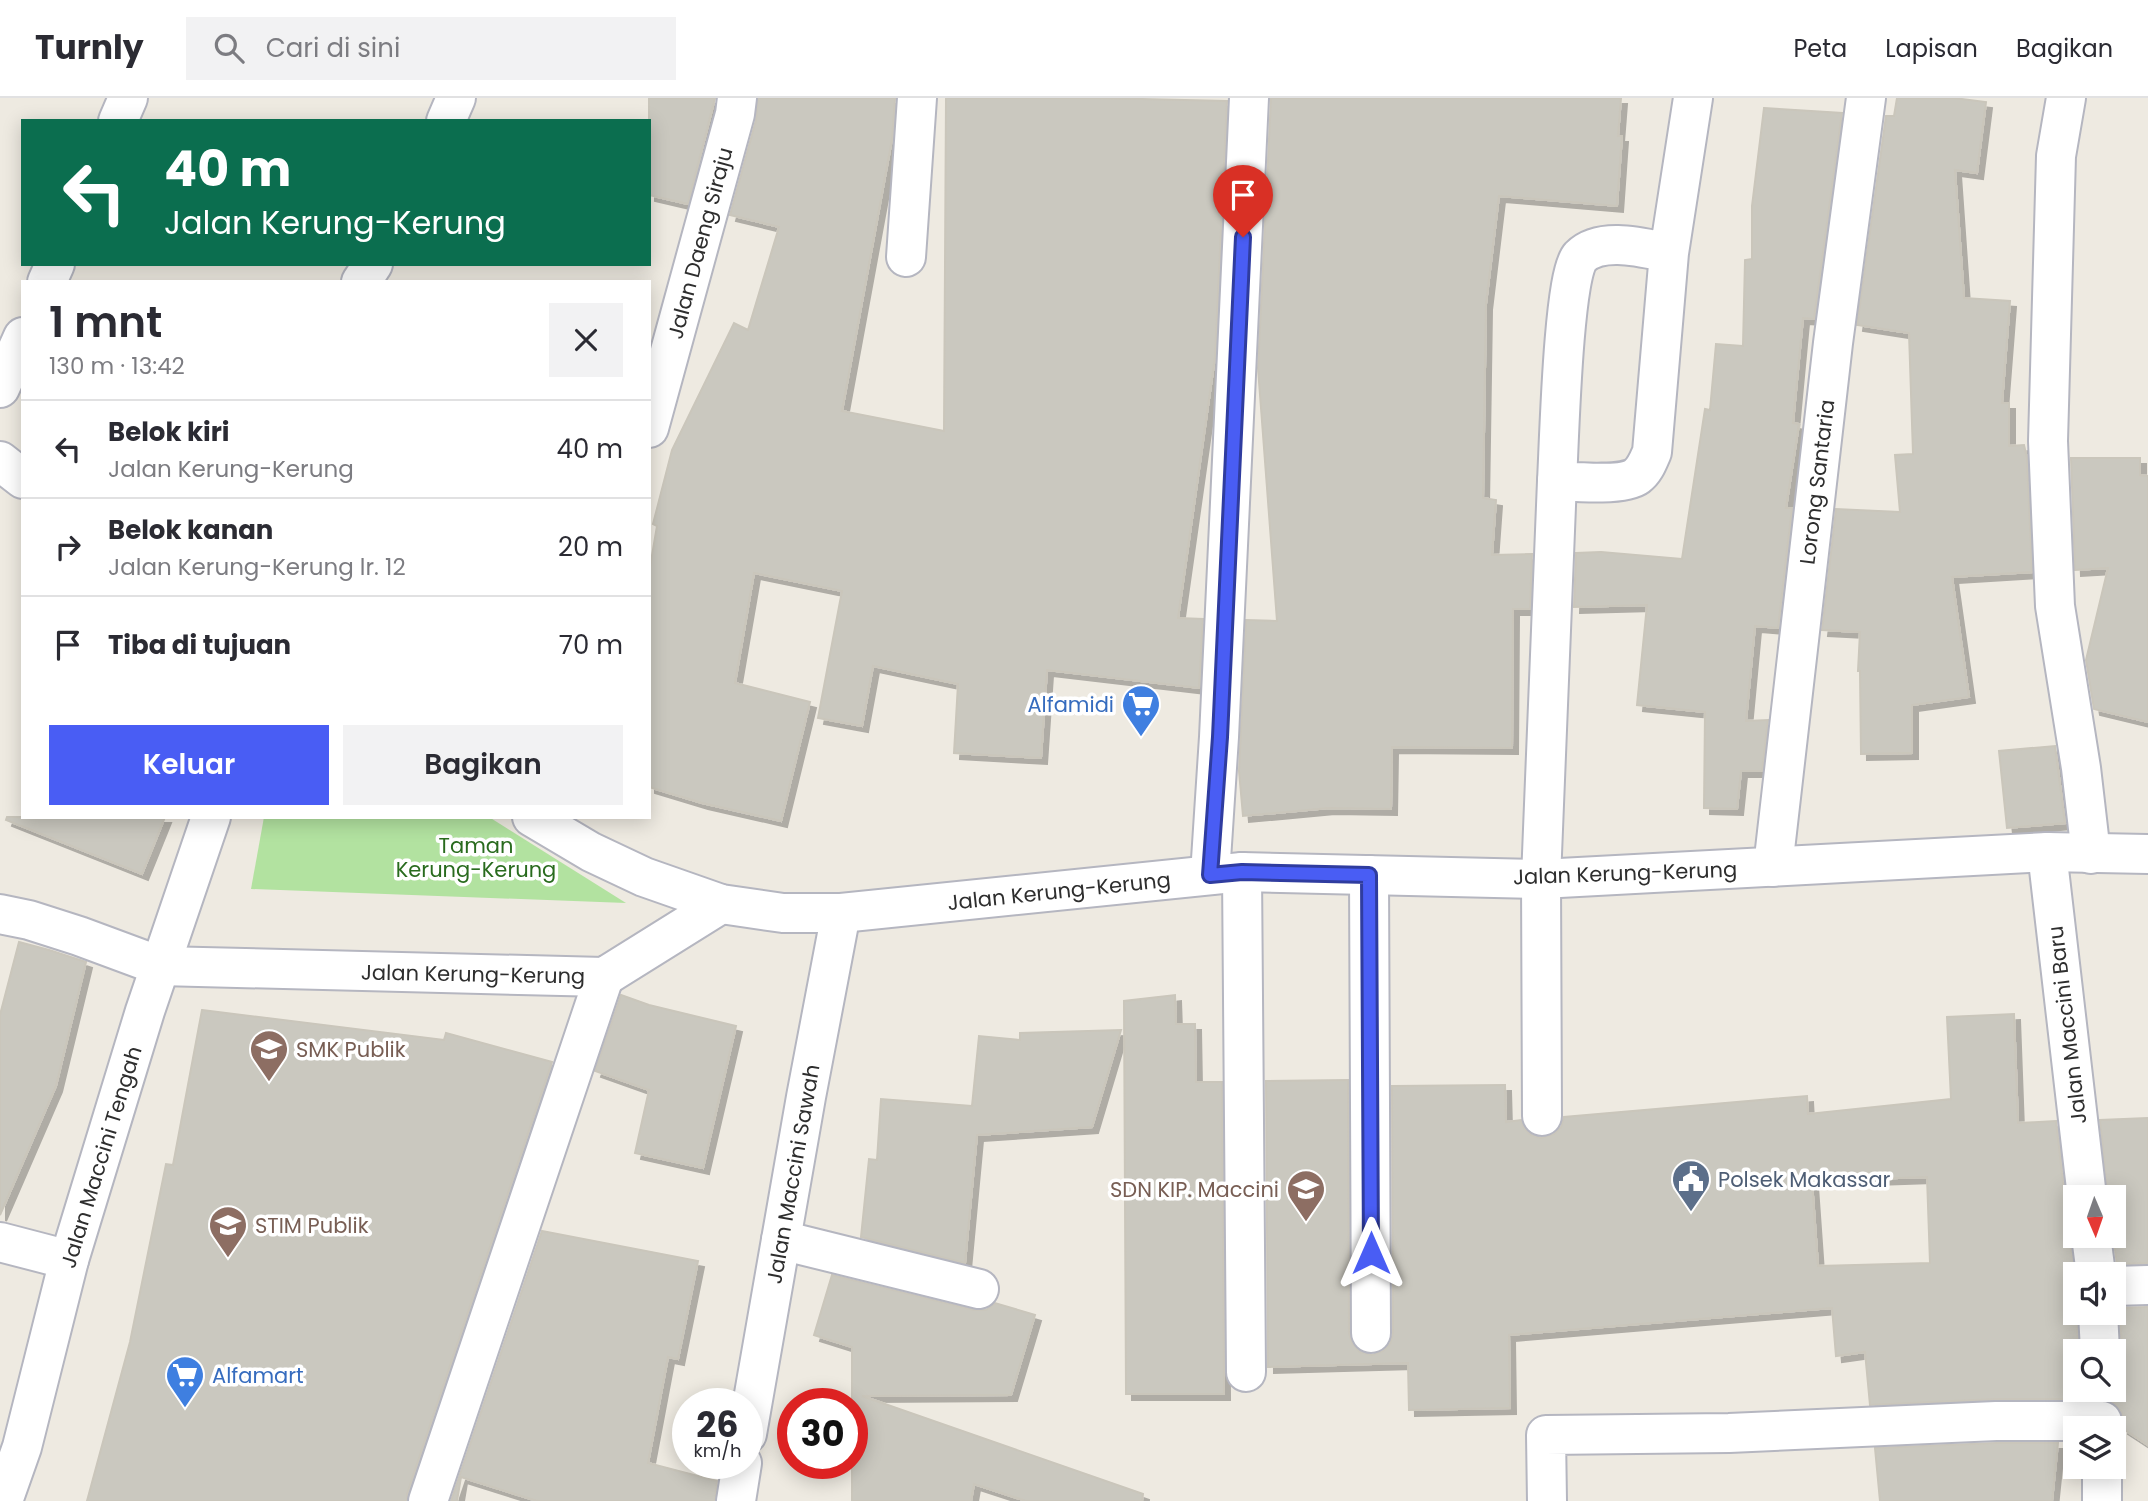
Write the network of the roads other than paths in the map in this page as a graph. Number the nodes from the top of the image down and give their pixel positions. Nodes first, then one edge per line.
1 (128, 98) edge
2 (456, 98) edge
3 (737, 98) edge
4 (918, 98) edge
5 (1249, 98) edge
6 (1693, 98) edge
7 (1866, 98) edge
8 (2066, 98) edge
9 (119, 119) edge
10 (447, 119) edge
11 (1669, 253) junction
12 (906, 257) dead end
13 (21, 341) edge
14 (0, 388) edge
15 (651, 421) edge
16 (0, 461) edge
17 (21, 477) edge
18 (1557, 481) junction
19 (210, 819) edge
20 (539, 819) edge
21 (2047, 852) junction
22 (2091, 854) junction
23 (2148, 854) edge
24 (1773, 867) junction
25 (1226, 874) junction
26 (1369, 875) junction
27 (1541, 878) junction
28 (721, 904) junction
29 (841, 913) junction
30 (0, 914) edge
31 (160, 967) junction
32 (604, 977) junction
33 (1542, 1115) dead end
34 (2086, 1185) edge
35 (781, 1240) junction
36 (0, 1242) edge
37 (69, 1261) junction
38 (2148, 1285) edge
39 (2126, 1286) edge
40 (979, 1289) dead end
41 (1371, 1333) dead end
42 (1246, 1372) dead end
43 (755, 1388) edge
44 (2102, 1413) edge
45 (11, 1444) edge
46 (739, 1479) edge
47 (2102, 1479) edge
48 (3, 1501) edge
49 (429, 1501) edge
50 (736, 1501) edge
51 (1547, 1501) edge
52 (2102, 1501) edge

1 - 9 street
2 - 10 street
3 - 15 street, Jalan Daeng Siraju
4 - 12 street
5 - 25 street
6 - 11 street
7 - 24 street, Lorong Santaria
8 - 22 street
11 - 18 street
11 - 18 street
13 - 14 street
16 - 17 street
18 - 27 street
19 - 31 street, Jalan Maccini Tengah
20 - 28 street
21 - 22 street, Jalan Kerung-Kerung
21 - 24 street, Jalan Kerung-Kerung
21 - 34 street, Jalan Maccini Baru
22 - 23 street, Jalan Kerung-Kerung
24 - 27 street, Jalan Kerung-Kerung
25 - 26 street, Jalan Kerung-Kerung
25 - 29 street, Jalan Kerung-Kerung
25 - 42 street
26 - 27 street, Jalan Kerung-Kerung
26 - 41 street
27 - 33 street
28 - 29 street, Jalan Kerung-Kerung
28 - 32 street, Jalan Kerung-Kerung
29 - 35 street, Jalan Maccini Sawah
30 - 31 street, Jalan Kerung-Kerung
31 - 32 street, Jalan Kerung-Kerung
31 - 37 street, Jalan Maccini Tengah
32 - 49 street
35 - 40 street
35 - 43 street, Jalan Maccini Sawah
36 - 37 street
37 - 45 street, Jalan Maccini Tengah
38 - 39 street
44 - 51 street
45 - 48 street, Jalan Maccini Tengah
46 - 50 street
47 - 52 street

